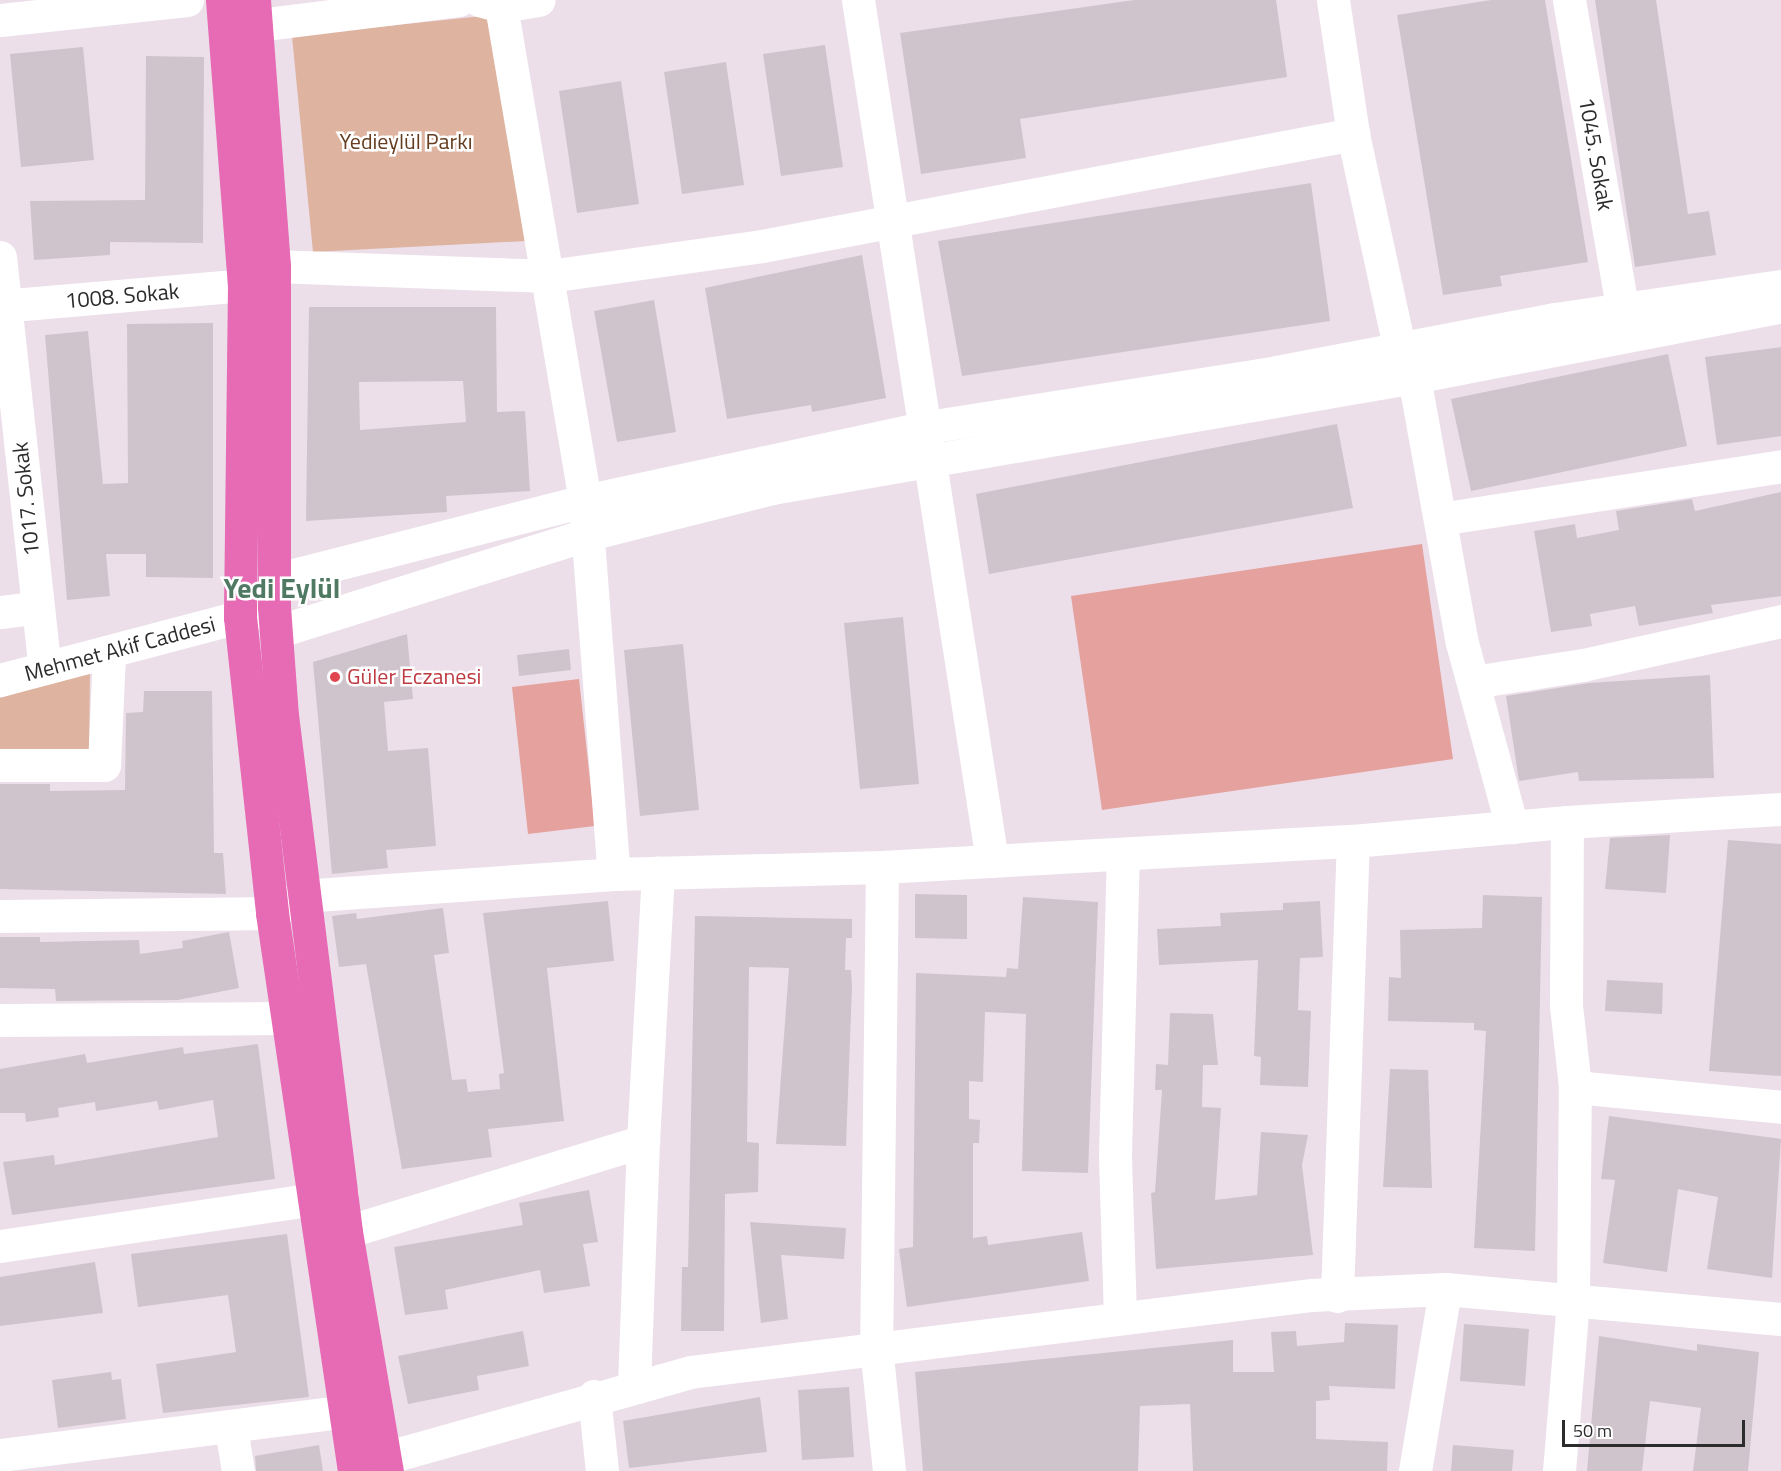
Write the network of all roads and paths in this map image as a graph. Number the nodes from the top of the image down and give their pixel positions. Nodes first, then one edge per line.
1 (187, 0) edge
2 (222, 0) edge
3 (458, 0) edge
4 (539, 0) edge
5 (858, 0) edge
6 (1332, 0) edge
7 (1569, 0) edge
8 (493, 2) edge
9 (256, 12) edge
10 (0, 20) edge
11 (1353, 134) junction
12 (892, 222) junction
13 (0, 257) edge
14 (274, 266) junction
15 (549, 276) junction
16 (244, 285) junction
17 (1781, 286) edge
18 (2, 306) edge
19 (1781, 306) edge
20 (1622, 308) junction
21 (1399, 347) junction
22 (1414, 376) junction
23 (928, 427) junction
24 (933, 460) junction
25 (1781, 466) edge
26 (585, 501) junction
27 (1440, 519) junction
28 (589, 534) junction
29 (275, 606) junction
30 (38, 607) junction
31 (0, 612) edge
32 (240, 617) junction
33 (1781, 621) edge
34 (109, 653) junction
35 (45, 668) junction
36 (0, 681) edge
37 (1473, 682) junction
38 (0, 765) edge
39 (1781, 809) edge
40 (1567, 822) junction
41 (1512, 826) junction
42 (1353, 841) junction
43 (1123, 854) junction
44 (992, 861) junction
45 (882, 867) junction
46 (658, 872) junction
47 (614, 874) junction
48 (301, 896) junction
49 (272, 913) junction
50 (0, 916) edge
51 (287, 1018) junction
52 (0, 1020) edge
53 (1575, 1087) junction
54 (1781, 1107) edge
55 (643, 1141) junction
56 (328, 1197) junction
57 (346, 1232) junction
58 (0, 1246) edge
59 (1445, 1289) junction
60 (1337, 1296) junction
61 (1573, 1300) junction
62 (1120, 1317) junction
63 (1781, 1319) edge
64 (876, 1347) junction
65 (634, 1386) junction
66 (594, 1396) junction
67 (360, 1409) junction
68 (231, 1428) junction
69 (0, 1455) edge
70 (386, 1465) edge
71 (238, 1471) edge
72 (354, 1471) edge
73 (602, 1471) edge
74 (889, 1471) edge
75 (1415, 1471) edge
76 (1559, 1471) edge

1 - 10 street
2 - 16 main road
3 - 9 street
4 - 8 street
5 - 12 street
6 - 11 street
7 - 20 street, 1045. Sokak
8 - 15 street
9 - 14 main road
11 - 12 street
11 - 21 street
12 - 15 street
12 - 23 street
13 - 18 street, 1017. Sokak
14 - 15 street
14 - 29 main road
15 - 26 street
16 - 18 street, 1008. Sokak
16 - 32 main road
17 - 20 street
18 - 30 street, 1017. Sokak
19 - 22 street
20 - 21 street
21 - 22 street
21 - 23 street
22 - 24 street
22 - 27 street
23 - 24 street
23 - 26 street
24 - 28 street
24 - 44 street
25 - 27 street
26 - 28 street
26 - 29 street
27 - 37 street
28 - 29 street
28 - 47 street
29 - 32 street, Mehmet Akif Caddesi
29 - 48 main road
30 - 31 street
30 - 35 street, 1017. Sokak
32 - 34 street, Mehmet Akif Caddesi
32 - 49 main road
33 - 37 street
34 - 35 street, Mehmet Akif Caddesi
34 - 38 street
35 - 36 street, Mehmet Akif Caddesi
37 - 41 street
39 - 40 street
40 - 41 street
40 - 53 street
41 - 42 street
42 - 43 street
42 - 60 street
43 - 44 street
43 - 62 street
44 - 45 street
45 - 46 street
45 - 64 street
46 - 47 street
46 - 55 street
47 - 48 street
48 - 49 street
48 - 56 main road
49 - 50 street
49 - 51 main road
51 - 52 street
51 - 56 main road
53 - 54 street
53 - 61 street
55 - 57 street
55 - 65 street
56 - 57 main road
56 - 58 street
56 - 67 main road
57 - 67 main road
59 - 60 street
59 - 61 street
59 - 75 street
60 - 62 street
61 - 63 street
61 - 76 street
62 - 64 street
64 - 65 street
64 - 74 street
65 - 66 street
66 - 70 street
66 - 73 street
67 - 68 street
67 - 70 main road
67 - 72 main road
68 - 69 street
68 - 71 street

